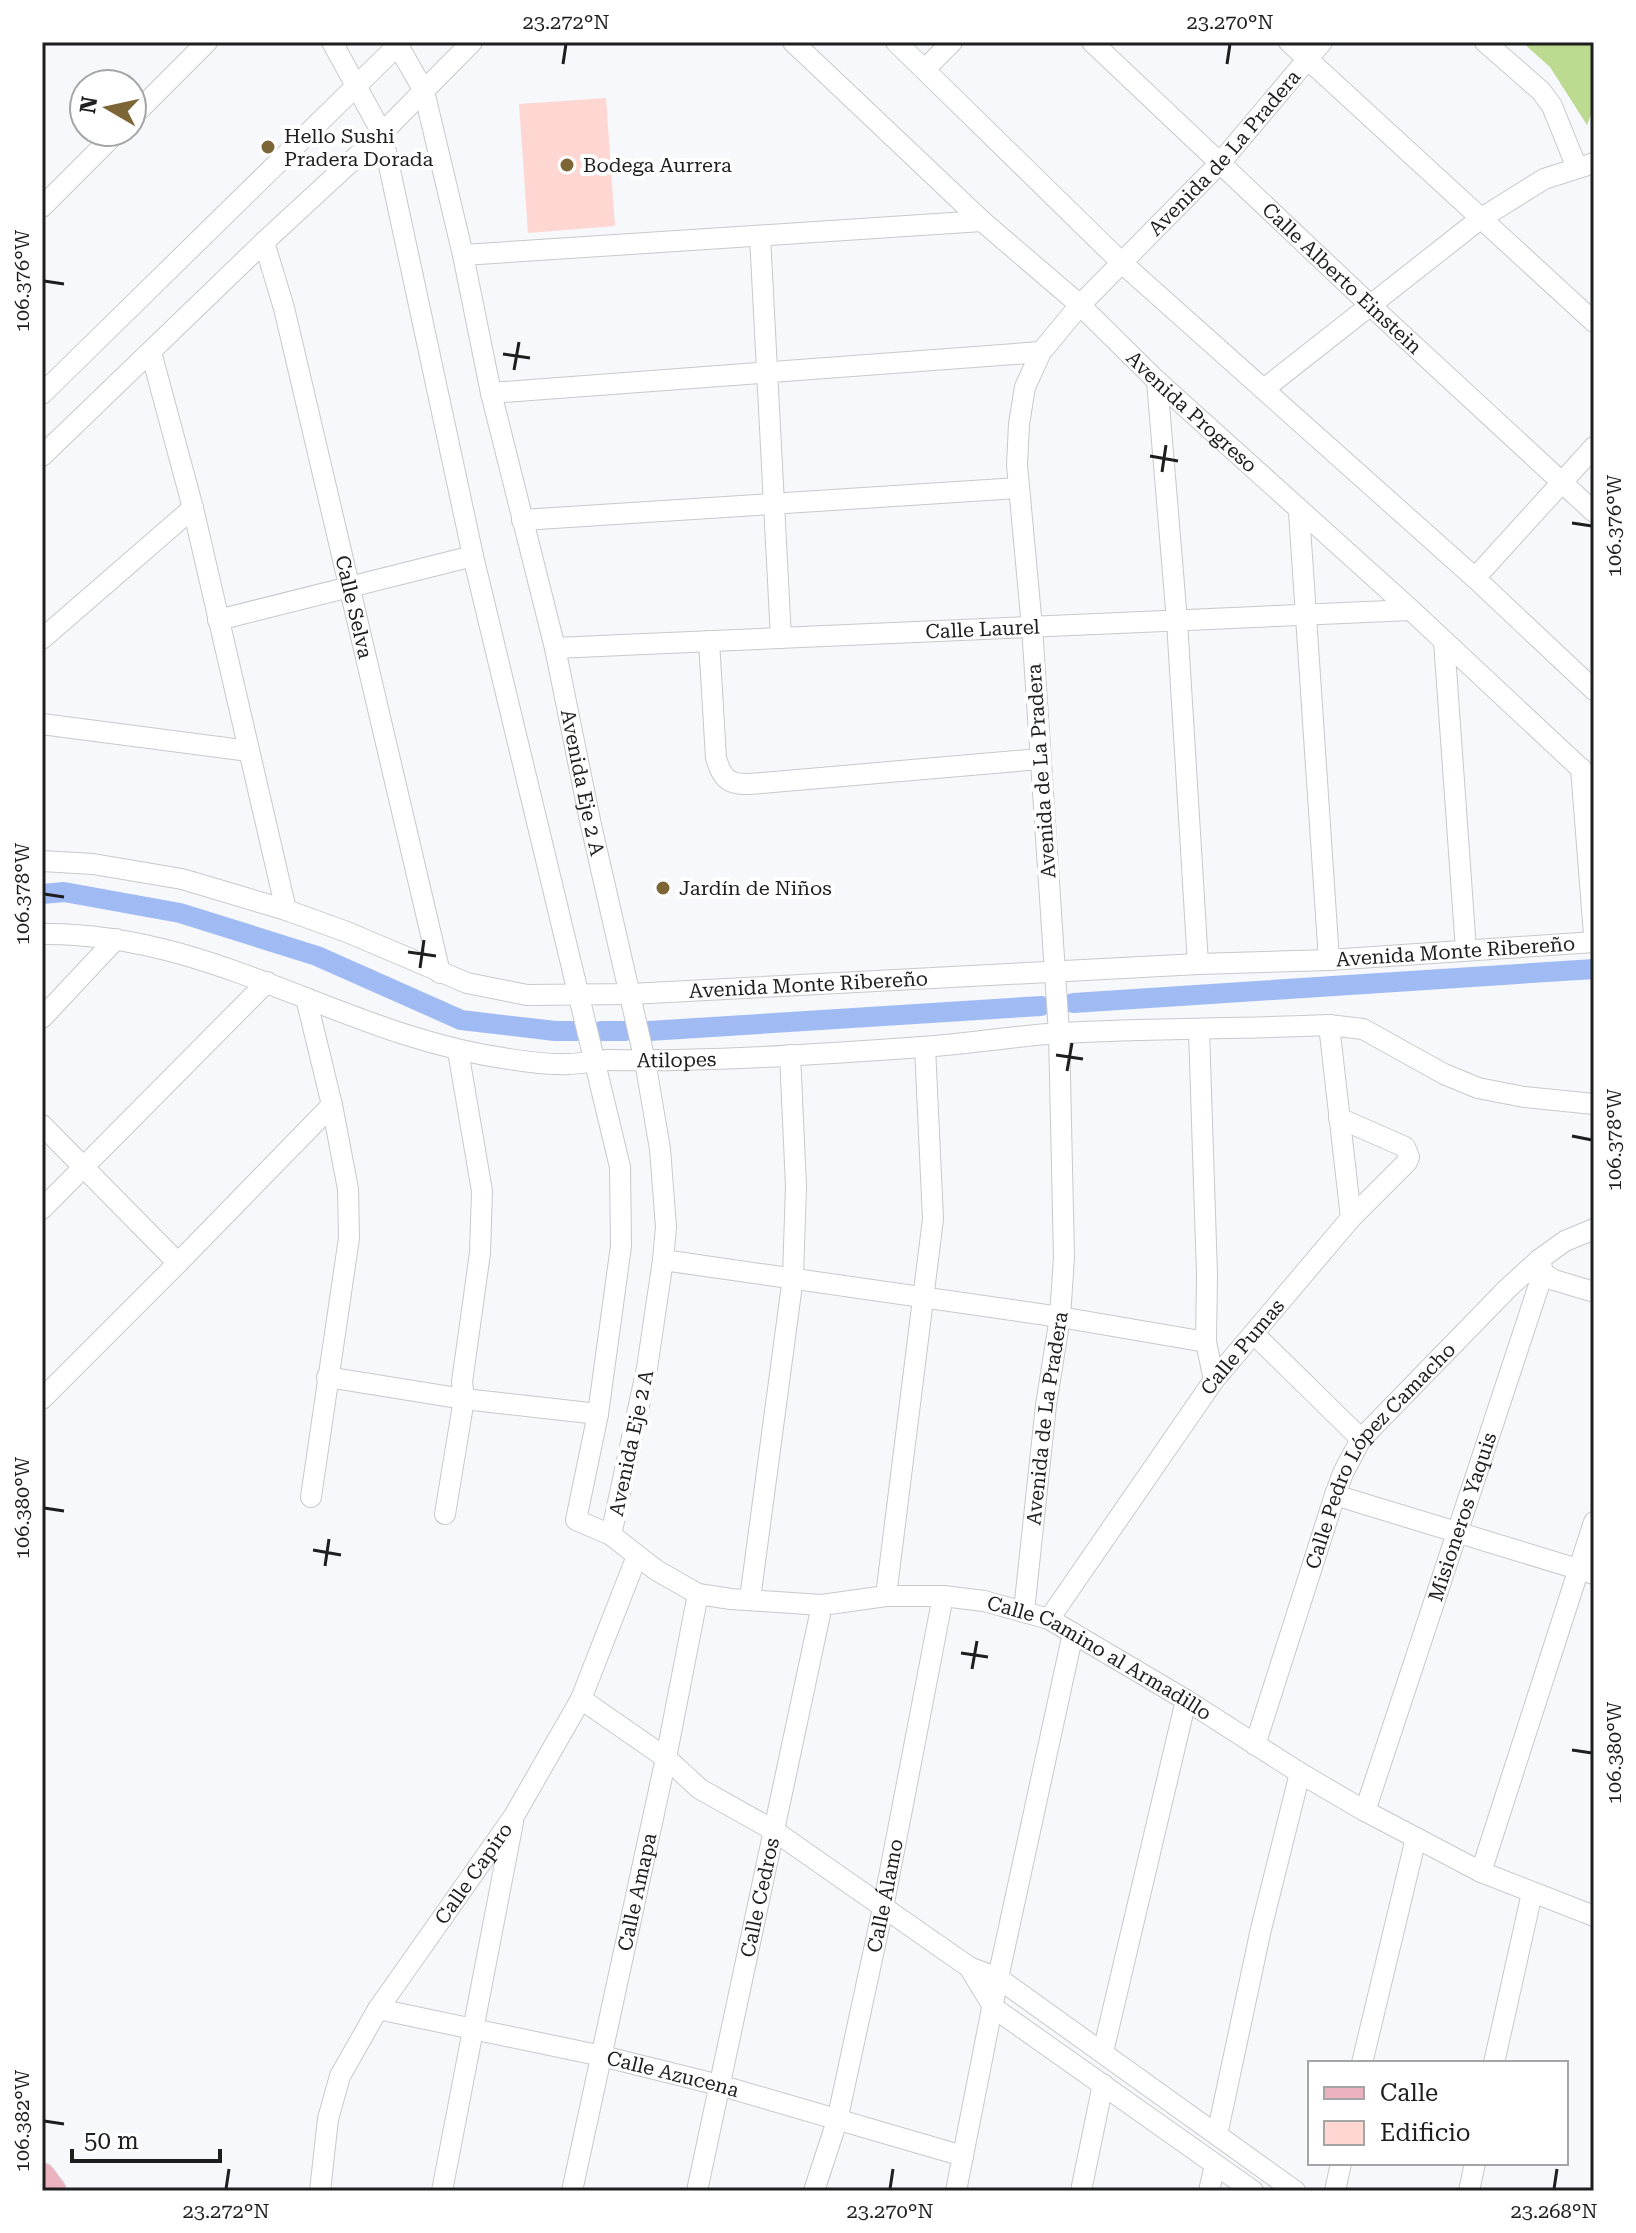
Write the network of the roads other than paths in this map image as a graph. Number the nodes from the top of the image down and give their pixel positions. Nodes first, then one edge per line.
1 (332, 42) edge
2 (472, 42) edge
3 (793, 42) edge
4 (896, 42) edge
5 (952, 42) edge
6 (1092, 42) edge
7 (1289, 42) edge
8 (1322, 42) edge
9 (1485, 42) edge
10 (398, 43) edge
11 (197, 46) edge
12 (1307, 60) junction
13 (925, 69) junction
14 (357, 85) junction
15 (424, 91) junction
16 (148, 100) edge
17 (382, 133) junction
18 (101, 148) edge
19 (1220, 163) junction
20 (1586, 165) edge
21 (42, 207) edge
22 (1480, 219) junction
23 (982, 221) junction
24 (760, 236) junction
25 (264, 242) junction
26 (463, 255) junction
27 (1122, 263) junction
28 (1080, 305) junction
29 (1371, 306) junction
30 (1594, 322) edge
31 (151, 352) junction
32 (1041, 352) junction
33 (766, 372) junction
34 (1157, 381) junction
35 (1264, 389) junction
36 (491, 393) junction
37 (42, 394) edge
38 (1594, 447) edge
39 (42, 456) edge
40 (1563, 482) junction
41 (1019, 488) junction
42 (772, 504) junction
43 (193, 508) junction
44 (1299, 512) junction
45 (1594, 512) edge
46 (522, 520) junction
47 (473, 556) junction
48 (1475, 578) junction
49 (349, 588) junction
50 (1411, 610) junction
51 (1305, 615) junction
52 (218, 620) junction
53 (1177, 621) junction
54 (1032, 627) junction
55 (781, 638) junction
56 (42, 639) edge
57 (709, 641) junction
58 (1444, 641) junction
59 (555, 648) junction
60 (1594, 690) edge
61 (42, 724) edge
62 (249, 751) junction
63 (1040, 759) junction
64 (1588, 774) edge
65 (42, 861) edge
66 (286, 910) junction
67 (42, 934) edge
68 (1594, 935) edge
69 (116, 939) junction
70 (1594, 942) edge
71 (1466, 950) junction
72 (1329, 960) junction
73 (1198, 964) junction
74 (1055, 972) junction
75 (440, 973) junction
76 (267, 982) junction
77 (630, 994) junction
78 (580, 995) junction
79 (306, 998) junction
80 (42, 1018) edge
81 (1329, 1025) junction
82 (1199, 1030) junction
83 (1059, 1033) junction
84 (925, 1047) junction
85 (458, 1051) junction
86 (790, 1055) junction
87 (596, 1060) junction
88 (645, 1061) junction
89 (1594, 1104) edge
90 (332, 1105) junction
91 (1339, 1118) junction
92 (42, 1125) edge
93 (84, 1166) junction
94 (42, 1209) edge
95 (1351, 1218) junction
96 (1594, 1229) edge
97 (663, 1260) junction
98 (178, 1263) junction
99 (1541, 1266) junction
100 (793, 1277) junction
101 (1594, 1292) edge
102 (923, 1297) junction
103 (1060, 1317) junction
104 (1254, 1334) junction
105 (1206, 1342) junction
106 (327, 1377) junction
107 (1214, 1380) junction
108 (42, 1399) edge
109 (464, 1399) junction
110 (598, 1414) junction
111 (1361, 1439) junction
112 (1335, 1495) junction
113 (311, 1497) dead end
114 (445, 1514) dead end
115 (576, 1520) joint
116 (1594, 1522) edge
117 (1457, 1532) junction
118 (611, 1535) junction
119 (637, 1556) junction
120 (1586, 1572) edge
121 (698, 1594) junction
122 (886, 1596) junction
123 (943, 1596) junction
124 (750, 1599) junction
125 (822, 1605) junction
126 (1024, 1611) junction
127 (1049, 1619) junction
128 (1073, 1633) junction
129 (581, 1699) junction
130 (1186, 1700) junction
131 (1255, 1745) junction
132 (666, 1758) junction
133 (1300, 1773) junction
134 (1365, 1811) junction
135 (514, 1816) junction
136 (773, 1830) junction
137 (1416, 1838) junction
138 (1481, 1872) junction
139 (1532, 1893) junction
140 (883, 1908) junction
141 (1593, 1914) edge
142 (969, 1967) junction
143 (998, 1978) junction
144 (994, 2008) junction
145 (378, 2009) junction
146 (475, 2028) junction
147 (1103, 2052) junction
148 (602, 2056) junction
149 (1362, 2061) edge
150 (1494, 2061) edge
151 (1103, 2084) junction
152 (719, 2085) junction
153 (837, 2121) junction
154 (1217, 2135) junction
155 (963, 2156) junction
156 (1215, 2165) junction
157 (1341, 2165) edge
158 (1475, 2165) edge
159 (42, 2176) edge
160 (53, 2191) edge
161 (320, 2191) edge
162 (442, 2191) edge
163 (572, 2191) edge
164 (697, 2191) edge
165 (814, 2191) edge
166 (956, 2191) edge
167 (1081, 2191) edge
168 (1209, 2191) edge
169 (1253, 2191) edge
170 (1295, 2191) edge
171 (1335, 2191) edge
172 (1469, 2191) edge

1 - 14 street, Avenida Eje 2 A
2 - 15 street
3 - 23 street, Avenida Progreso
4 - 13 street
5 - 13 street
6 - 19 street, Calle Alberto Einstein
7 - 12 street
8 - 12 street, Avenida de La Pradera
9 - 20 street
10 - 14 street
10 - 15 street, Avenida Eje 2 A
11 - 16 street
12 - 19 street, Avenida de La Pradera
12 - 22 street
13 - 27 street
14 - 17 street, Avenida Eje 2 A
14 - 37 street
15 - 17 street
15 - 26 street, Avenida Eje 2 A
17 - 25 street
17 - 47 street, Avenida Eje 2 A
18 - 21 street
19 - 27 street, Avenida de La Pradera
19 - 29 street, Calle Alberto Einstein
20 - 22 street
22 - 29 street
22 - 30 street
23 - 24 street
23 - 28 street, Avenida Progreso
24 - 26 street
24 - 33 street
25 - 31 street
25 - 49 street, Calle Selva
26 - 36 street, Avenida Eje 2 A
27 - 28 street, Avenida de La Pradera
27 - 35 street
28 - 32 street, Avenida de La Pradera
28 - 34 street, Avenida Progreso
29 - 35 street
29 - 40 street, Calle Alberto Einstein
31 - 39 street
31 - 43 street
32 - 33 street
32 - 41 street, Avenida de La Pradera
33 - 36 street
33 - 42 street
34 - 44 street, Avenida Progreso
34 - 53 street
35 - 48 street
36 - 46 street, Avenida Eje 2 A
38 - 40 street
40 - 45 street, Calle Alberto Einstein
40 - 48 street
41 - 42 street
41 - 54 street, Avenida de La Pradera
42 - 46 street
42 - 55 street
43 - 52 street
43 - 56 street
44 - 50 street, Avenida Progreso
44 - 51 street
46 - 59 street, Avenida Eje 2 A
47 - 49 street
47 - 78 street, Avenida Eje 2 A
48 - 60 street
49 - 52 street
49 - 75 street, Calle Selva
50 - 51 street, Calle Laurel
50 - 58 street, Avenida Progreso
51 - 53 street, Calle Laurel
51 - 72 street
52 - 62 street
53 - 54 street, Calle Laurel
53 - 73 street
54 - 55 street, Calle Laurel
54 - 63 street, Avenida de La Pradera
55 - 57 street, Calle Laurel
57 - 59 street, Calle Laurel
57 - 63 street
58 - 64 street, Avenida Progreso
58 - 71 street
59 - 77 street, Avenida Eje 2 A
61 - 62 street
62 - 66 street
63 - 74 street, Avenida de La Pradera
64 - 68 street
65 - 66 street, Avenida Monte Ribereño
66 - 75 street, Avenida Monte Ribereño
67 - 69 street, Atilopes
69 - 76 street, Atilopes
69 - 80 street
70 - 71 street, Avenida Monte Ribereño
71 - 72 street, Avenida Monte Ribereño
72 - 73 street, Avenida Monte Ribereño
73 - 74 street, Avenida Monte Ribereño
74 - 77 street, Avenida Monte Ribereño
74 - 83 street, Avenida de La Pradera
75 - 78 street, Avenida Monte Ribereño
76 - 79 street, Atilopes
76 - 93 street
77 - 78 street, Avenida Monte Ribereño
77 - 88 street, Avenida Eje 2 A
78 - 87 street, Avenida Eje 2 A
79 - 85 street, Atilopes
79 - 90 street
81 - 82 street, Atilopes
81 - 89 street, Atilopes
81 - 91 street
82 - 83 street, Atilopes
82 - 105 street
83 - 84 street, Atilopes
83 - 103 street, Avenida de La Pradera
84 - 86 street, Atilopes
84 - 102 street
85 - 87 street, Atilopes
85 - 109 street
86 - 88 street, Atilopes
86 - 100 street
87 - 88 street, Atilopes
87 - 110 street, Avenida Eje 2 A
88 - 97 street, Avenida Eje 2 A
90 - 98 street
90 - 106 street
91 - 95 street
91 - 95 street, Calle Pumas
92 - 93 street
93 - 94 street
93 - 98 street
95 - 104 street, Calle Pumas
96 - 99 street, Calle Pedro López Camacho
97 - 100 street
97 - 118 street, Avenida Eje 2 A
98 - 108 street
99 - 101 street
99 - 111 street, Calle Pedro López Camacho
99 - 117 street, Misioneros Yaquis
100 - 102 street
100 - 124 street
102 - 103 street
102 - 122 street
103 - 105 street
103 - 126 street, Avenida de La Pradera
104 - 107 street, Calle Pumas
104 - 111 street
105 - 107 street
106 - 109 street
106 - 113 street
107 - 127 street, Calle Pumas
109 - 110 street
109 - 114 street
110 - 115 street, Avenida Eje 2 A
111 - 112 street, Calle Pedro López Camacho
112 - 117 street
112 - 131 street, Calle Pedro López Camacho
115 - 118 street, Calle Camino al Armadillo
116 - 120 street
117 - 120 street
117 - 134 street, Misioneros Yaquis
118 - 119 street, Calle Camino al Armadillo
119 - 121 street, Calle Camino al Armadillo
119 - 129 street, Calle Capiro
120 - 138 street
121 - 124 street, Calle Camino al Armadillo
121 - 132 street, Calle Amapa
122 - 123 street, Calle Camino al Armadillo
122 - 125 street, Calle Camino al Armadillo
123 - 126 street, Calle Camino al Armadillo
123 - 140 street, Calle Álamo
124 - 125 street, Calle Camino al Armadillo
125 - 136 street, Calle Cedros
126 - 127 street, Calle Camino al Armadillo
127 - 128 street, Calle Camino al Armadillo
128 - 130 street, Calle Camino al Armadillo
128 - 143 street
129 - 132 street
129 - 135 street, Calle Capiro
130 - 131 street, Calle Camino al Armadillo
130 - 147 street
131 - 133 street, Calle Camino al Armadillo
132 - 136 street
132 - 148 street, Calle Amapa
133 - 134 street, Calle Camino al Armadillo
133 - 154 street
134 - 137 street, Calle Camino al Armadillo
135 - 145 street, Calle Capiro
135 - 146 street
136 - 140 street
136 - 152 street, Calle Cedros
137 - 138 street, Calle Camino al Armadillo
137 - 149 street
138 - 139 street, Calle Camino al Armadillo
139 - 141 street, Calle Camino al Armadillo
139 - 150 street
140 - 142 street
140 - 153 street, Calle Álamo
142 - 143 street
142 - 144 street
143 - 144 street
143 - 147 street
144 - 151 street
144 - 155 street
145 - 146 street, Calle Azucena
145 - 161 street, Calle Capiro
146 - 148 street, Calle Azucena
146 - 162 street
147 - 154 street
148 - 152 street, Calle Azucena
148 - 163 street, Calle Amapa
151 - 156 street
151 - 167 street
152 - 153 street, Calle Azucena
152 - 164 street, Calle Cedros
153 - 155 street, Calle Azucena
153 - 165 street, Calle Álamo
154 - 170 street
155 - 166 street
156 - 168 street
156 - 169 street
157 - 171 street
158 - 172 street
159 - 160 main road

